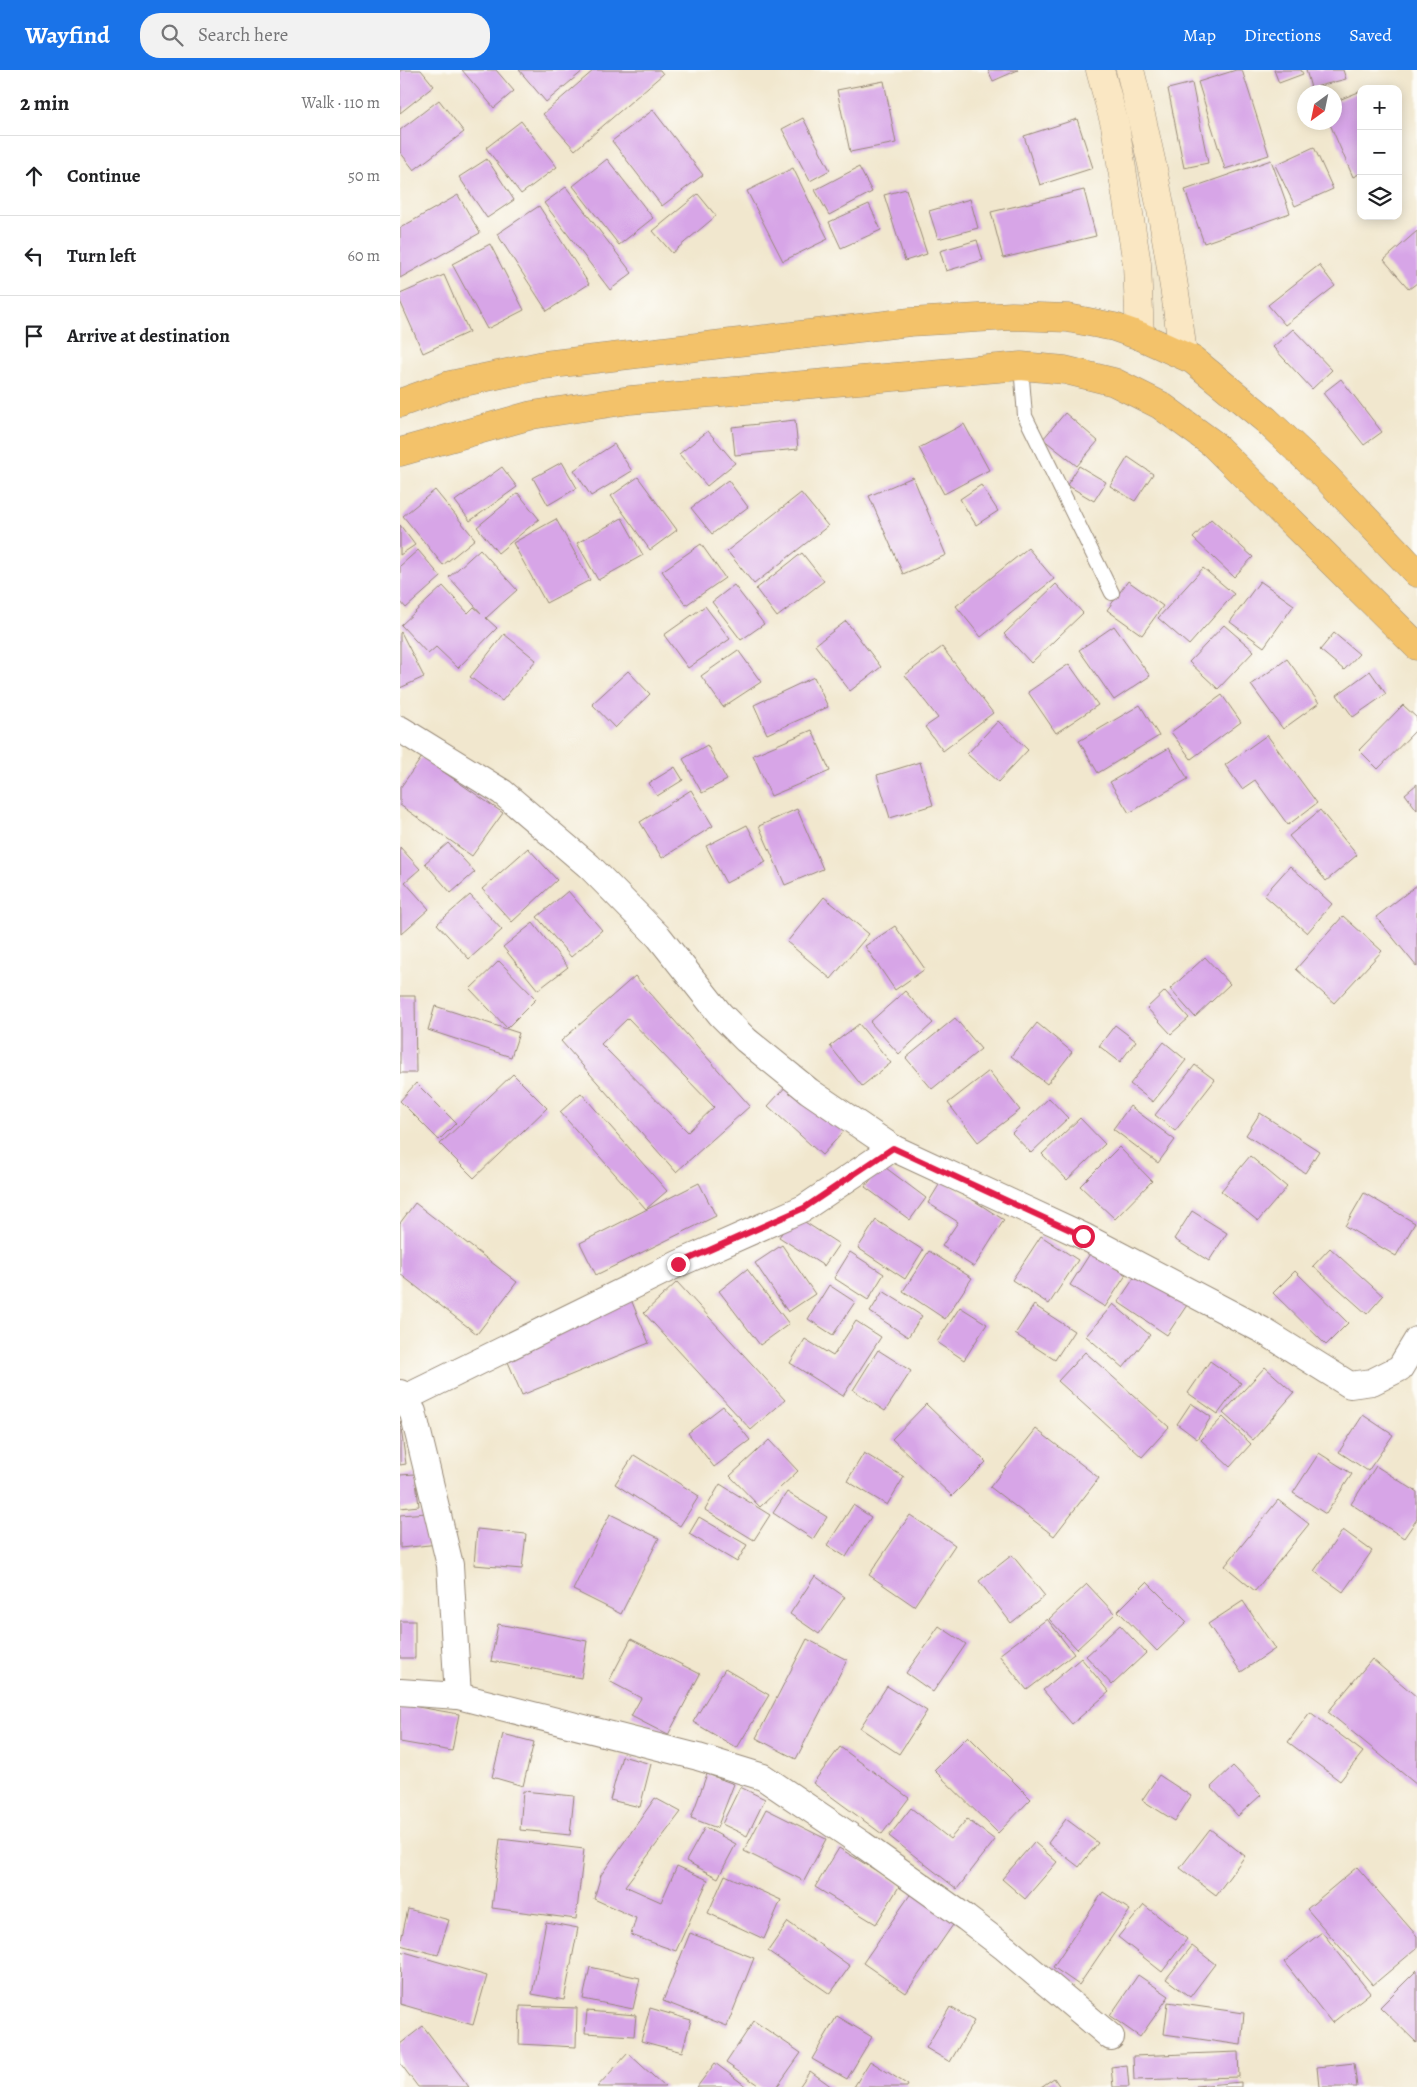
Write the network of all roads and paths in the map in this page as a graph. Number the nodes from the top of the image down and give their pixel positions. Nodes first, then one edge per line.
1 (1100, 70) edge
2 (1130, 70) edge
3 (1140, 336) junction
4 (1183, 354) junction
5 (1021, 366) junction
6 (400, 403) edge
7 (400, 452) edge
8 (1417, 573) edge
9 (1112, 593) dead end
10 (1417, 646) edge
11 (400, 729) edge
12 (893, 1148) junction
13 (1417, 1340) edge
14 (402, 1396) edge
15 (400, 1692) edge
16 (458, 1696) junction
17 (1111, 2037) dead end

1 - 3 street
2 - 4 street
3 - 4 highway
3 - 6 highway
4 - 8 highway
5 - 7 highway
5 - 9 lane
5 - 10 highway
11 - 12 street
12 - 13 street
12 - 14 street
14 - 16 street
15 - 16 street
16 - 17 street

